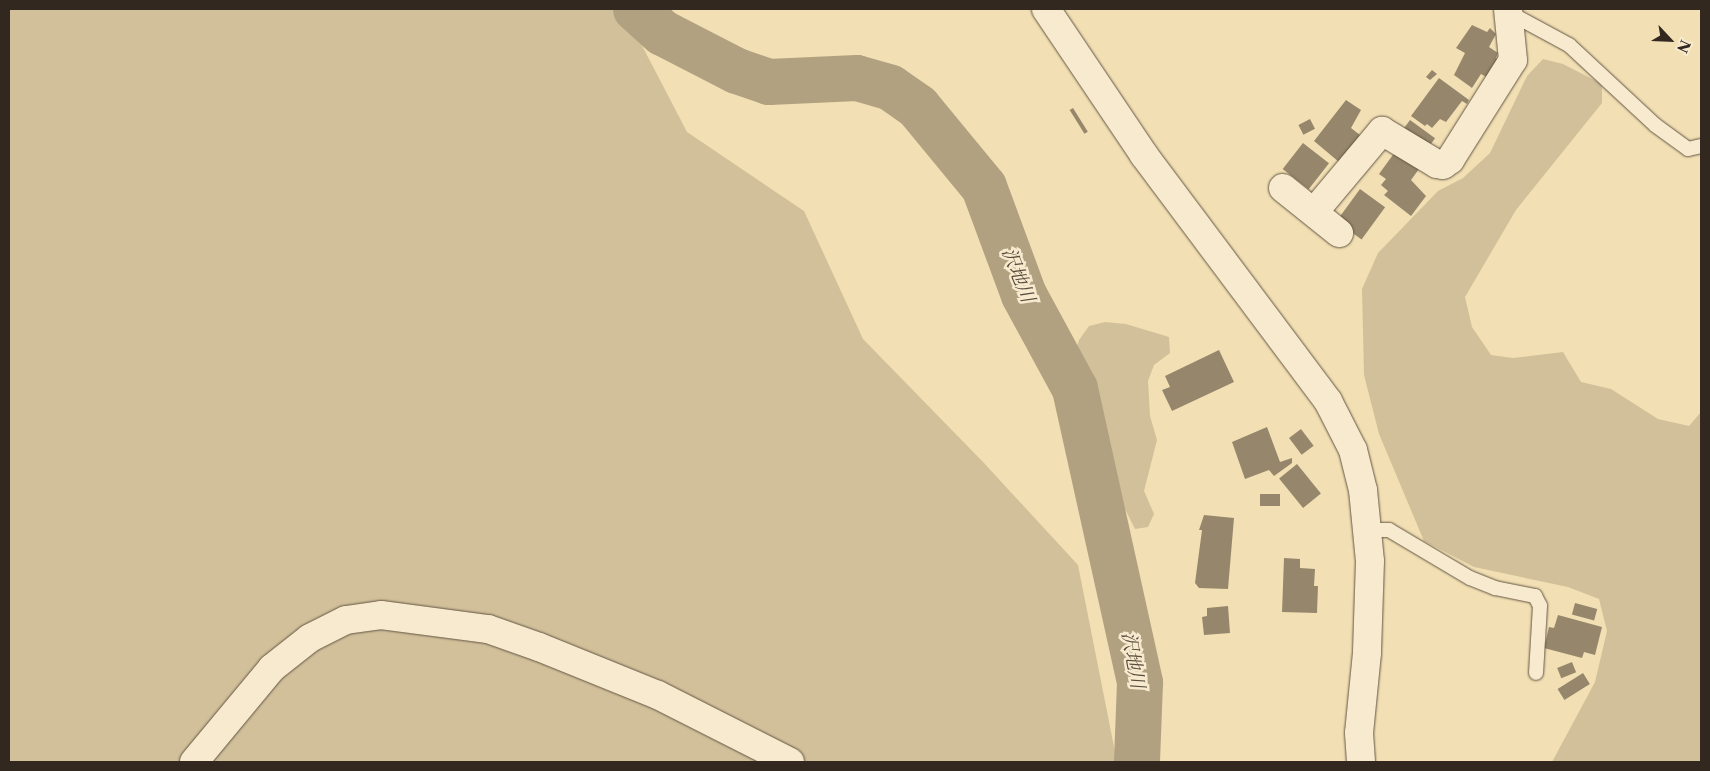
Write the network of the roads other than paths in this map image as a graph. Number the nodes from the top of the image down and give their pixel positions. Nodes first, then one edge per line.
1 (1046, 9) edge
2 (1505, 10) edge
3 (1701, 146) edge
4 (1283, 188) dead end
5 (1314, 212) junction
6 (1339, 233) dead end
7 (1367, 530) junction
8 (1536, 672) dead end
9 (194, 762) edge
10 (790, 762) edge
11 (1361, 762) edge

1 - 7 street
2 - 3 lane
2 - 5 street
4 - 5 street
5 - 6 street
7 - 8 lane
7 - 11 street
9 - 10 street

